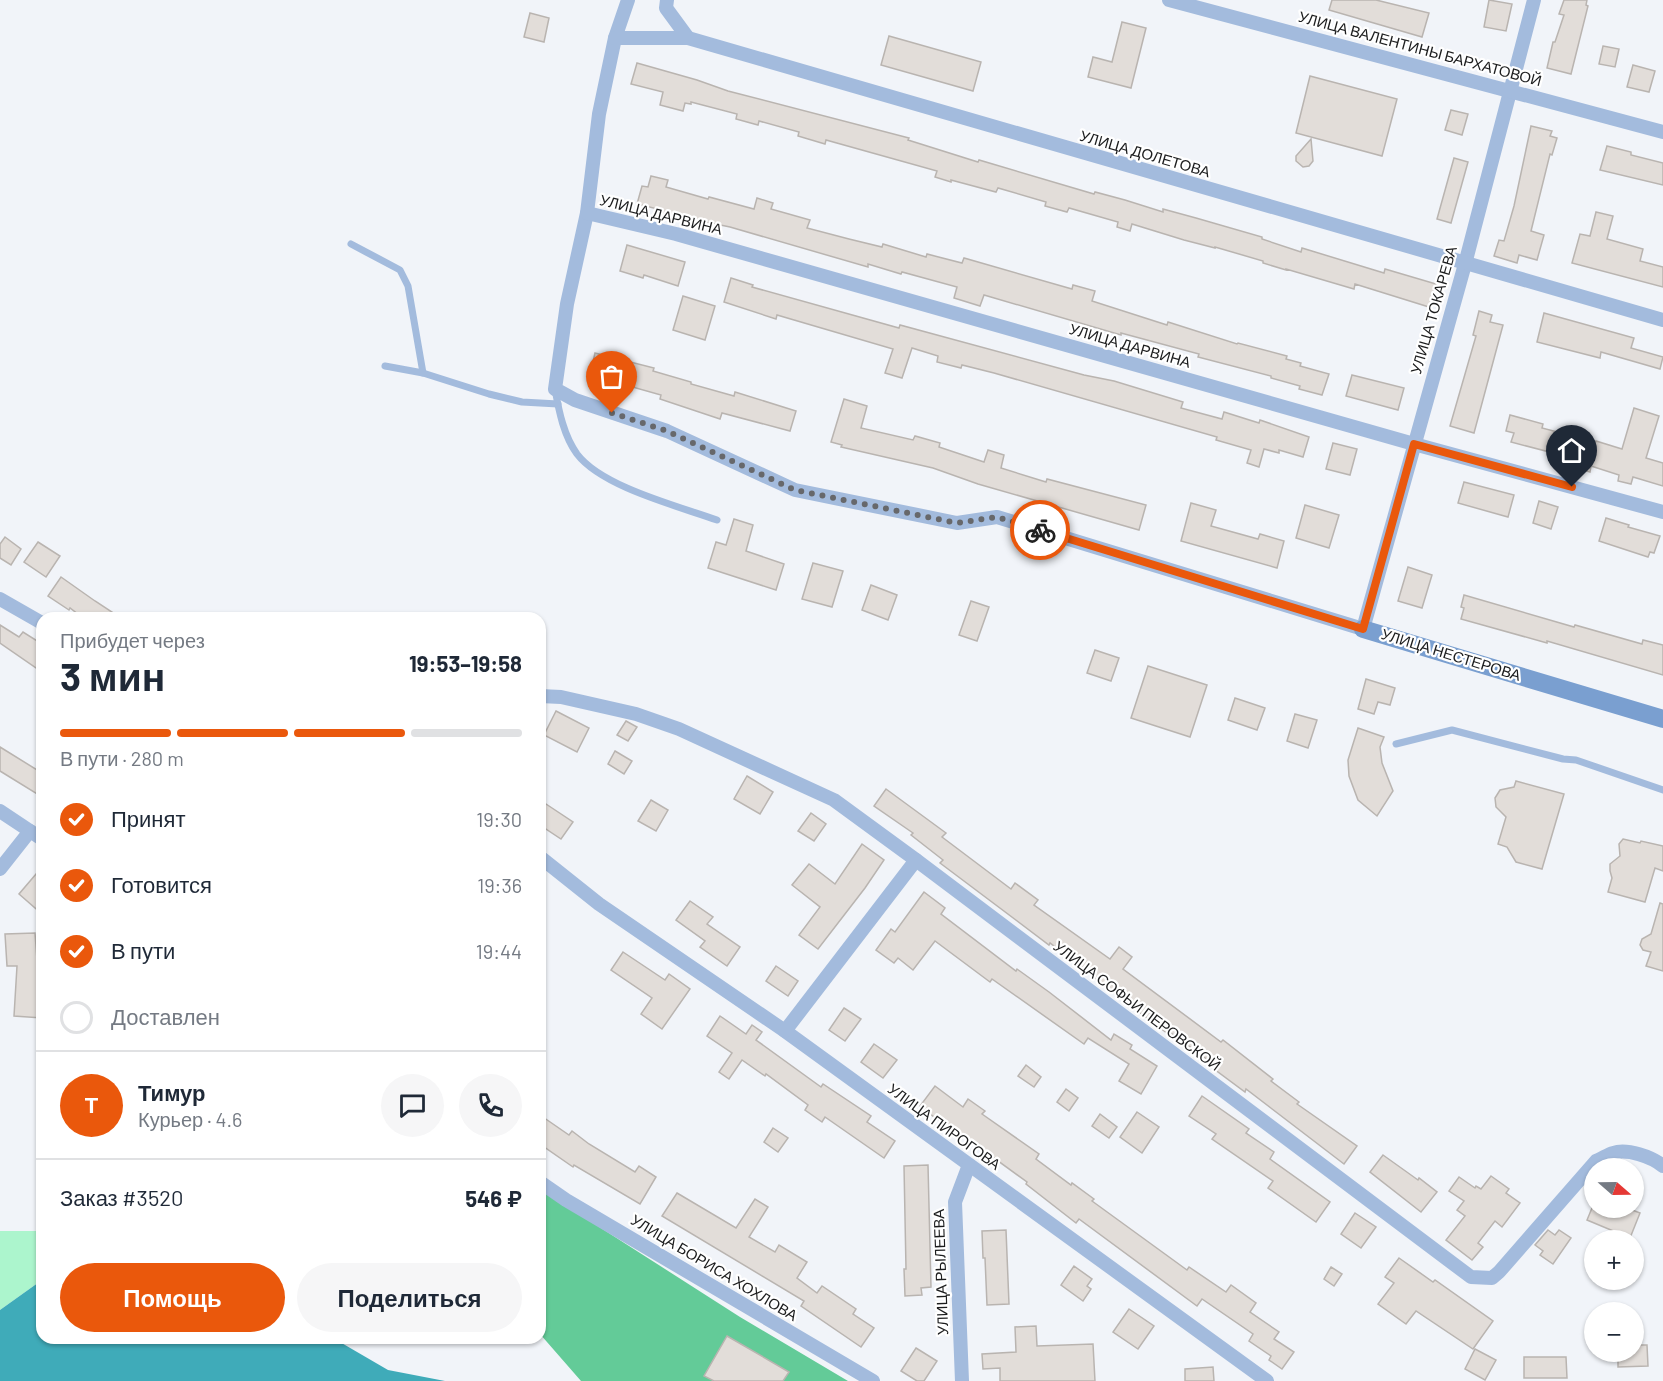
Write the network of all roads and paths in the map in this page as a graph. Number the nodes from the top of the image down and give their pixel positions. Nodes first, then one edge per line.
1 (628, 0) edge
2 (667, 0) edge
3 (1169, 0) edge
4 (1534, 0) edge
5 (615, 38) junction
6 (688, 38) junction
7 (1510, 90) junction
8 (1663, 132) edge
9 (587, 213) junction
10 (351, 244) dead end
11 (1465, 264) junction
12 (1663, 320) edge
13 (386, 366) dead end
14 (423, 373) junction
15 (555, 389) junction
16 (558, 404) junction
17 (1414, 444) junction
18 (1663, 512) edge
19 (717, 520) dead end
20 (0, 599) edge
21 (36, 620) edge
22 (1363, 629) junction
23 (546, 696) edge
24 (1663, 720) edge
25 (1396, 744) dead end
26 (1663, 790) edge
27 (0, 811) edge
28 (36, 835) edge
29 (916, 860) junction
30 (546, 862) edge
31 (0, 868) edge
32 (785, 1031) junction
33 (969, 1165) junction
34 (1663, 1166) edge
35 (546, 1186) edge
36 (873, 1381) edge
37 (962, 1381) edge
38 (1268, 1381) edge

1 - 5 street
2 - 6 street
3 - 7 street, УЛИЦА ВАЛЕНТИНЫ БАРХАТОВОЙ
4 - 7 street, УЛИЦА ТОКАРЕВА
5 - 6 street, УЛИЦА ДОЛЕТОВА
5 - 9 street
6 - 11 street, УЛИЦА ДОЛЕТОВА
7 - 8 street, УЛИЦА ВАЛЕНТИНЫ БАРХАТОВОЙ
7 - 11 street, УЛИЦА ТОКАРЕВА
9 - 15 street
9 - 17 street, УЛИЦА ДАРВИНА
10 - 14 lane
11 - 12 street, УЛИЦА ДОЛЕТОВА
11 - 17 street, УЛИЦА ТОКАРЕВА
13 - 14 lane
14 - 16 lane
15 - 16 lane
15 - 22 street, УЛИЦА НЕСТЕРОВА
16 - 19 lane
17 - 18 street, УЛИЦА ДАРВИНА
17 - 22 street, УЛИЦА ТОКАРЕВА
20 - 21 street
22 - 24 street, УЛИЦА НЕСТЕРОВА
23 - 29 street, УЛИЦА СОФЬИ ПЕРОВСКОЙ
25 - 26 lane
27 - 28 street
28 - 31 street
29 - 32 street
29 - 34 street, УЛИЦА СОФЬИ ПЕРОВСКОЙ
30 - 32 street, УЛИЦА ПИРОГОВА
32 - 33 street, УЛИЦА ПИРОГОВА
33 - 37 street, УЛИЦА РЫЛЕЕВА
33 - 38 street, УЛИЦА ПИРОГОВА
35 - 36 street, УЛИЦА БОРИСА ХОХЛОВА

